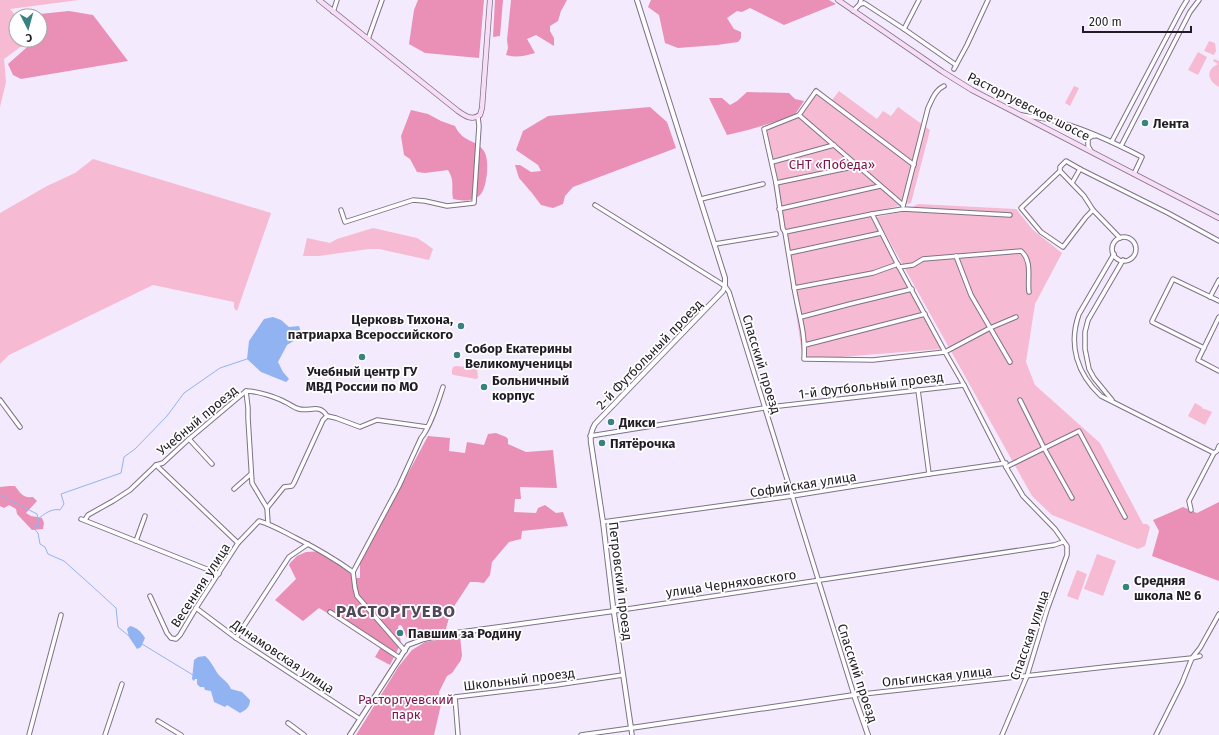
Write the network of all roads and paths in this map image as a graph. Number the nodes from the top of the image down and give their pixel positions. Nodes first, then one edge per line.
1 (319, 0) edge
2 (337, 0) edge
3 (382, 0) edge
4 (490, 0) edge
5 (637, 0) edge
6 (838, 0) edge
7 (918, 0) edge
8 (988, 0) edge
9 (1188, 0) edge
10 (1200, 0) edge
11 (860, 2) edge
12 (853, 11) junction
13 (333, 12) junction
14 (904, 29) junction
15 (1171, 29) junction
16 (1179, 33) junction
17 (368, 39) junction
18 (944, 86) dead end
19 (1018, 114) junction
20 (799, 115) junction
21 (1125, 116) junction
22 (478, 117) junction
23 (1133, 121) junction
24 (1098, 136) junction
25 (1112, 142) junction
26 (834, 145) junction
27 (1120, 146) junction
28 (1091, 151) junction
29 (772, 162) junction
30 (914, 165) junction
31 (858, 166) junction
32 (1080, 169) junction
33 (1060, 171) junction
34 (1134, 174) junction
35 (776, 183) junction
36 (763, 184) dead end
37 (1072, 184) junction
38 (880, 186) junction
39 (701, 199) junction
40 (595, 205) dead end
41 (903, 207) junction
42 (779, 209) junction
43 (341, 210) dead end
44 (1093, 210) junction
45 (872, 214) junction
46 (1010, 215) dead end
47 (1219, 218) edge
48 (784, 231) junction
49 (881, 233) junction
50 (776, 234) dead end
51 (1120, 238) junction
52 (1219, 241) edge
53 (715, 244) junction
54 (789, 253) junction
55 (1114, 254) junction
56 (956, 256) junction
57 (1123, 260) junction
58 (899, 266) junction
59 (1219, 280) edge
60 (725, 286) junction
61 (794, 288) junction
62 (912, 289) junction
63 (1028, 292) dead end
64 (1210, 297) junction
65 (1219, 301) edge
66 (925, 314) junction
67 (801, 317) junction
68 (1016, 317) dead end
69 (1219, 317) edge
70 (990, 328) junction
71 (805, 345) junction
72 (1204, 348) junction
73 (945, 352) junction
74 (1010, 362) dead end
75 (1219, 370) edge
76 (964, 385) junction
77 (443, 387) dead end
78 (918, 390) junction
79 (246, 392) junction
80 (0, 400) edge
81 (1020, 400) dead end
82 (1114, 402) junction
83 (765, 408) junction
84 (327, 416) junction
85 (20, 427) dead end
86 (427, 427) junction
87 (590, 436) junction
88 (189, 438) junction
89 (1219, 446) edge
90 (1044, 448) junction
91 (1214, 453) junction
92 (212, 464) dead end
93 (1006, 465) junction
94 (156, 466) junction
95 (251, 474) junction
96 (929, 474) junction
97 (234, 489) dead end
98 (792, 496) junction
99 (1072, 498) dead end
100 (267, 508) junction
101 (1191, 510) dead end
102 (145, 516) dead end
103 (1125, 517) dead end
104 (603, 522) junction
105 (268, 524) junction
106 (136, 541) junction
107 (1063, 542) junction
108 (238, 543) junction
109 (308, 544) junction
110 (353, 572) junction
111 (218, 574) junction
112 (818, 581) junction
113 (150, 596) dead end
114 (196, 608) junction
115 (614, 610) junction
116 (330, 612) dead end
117 (1219, 614) edge
118 (61, 615) dead end
119 (236, 638) junction
120 (405, 651) junction
121 (1200, 656) dead end
122 (400, 658) junction
123 (1192, 658) junction
124 (623, 675) junction
125 (1027, 676) junction
126 (122, 684) dead end
127 (854, 695) junction
128 (360, 719) junction
129 (158, 721) dead end
130 (288, 723) dead end
131 (631, 728) junction
132 (29, 735) edge
133 (105, 735) edge
134 (181, 735) edge
135 (304, 735) edge
136 (350, 735) edge
137 (458, 735) edge
138 (581, 735) edge
139 (632, 735) edge
140 (868, 735) edge
141 (1002, 735) edge
142 (1156, 735) edge

1 - 13 main road
2 - 13 street
3 - 17 street
4 - 22 main road
5 - 39 street, Спасский проезд
6 - 12 main road, Расторгуевское шоссе
7 - 14 street
8 - 14 street
9 - 15 street
10 - 16 street
11 - 12 street
11 - 14 street
12 - 19 main road, Расторгуевское шоссе
13 - 17 main road
15 - 16 street
15 - 21 street
16 - 23 street
17 - 22 main road
18 - 30 street
19 - 24 street
19 - 28 main road, Расторгуевское шоссе
20 - 26 street
20 - 29 street
20 - 30 street
21 - 23 street
21 - 25 street
22 - 43 street
23 - 27 street
24 - 25 street
24 - 28 street
25 - 27 street
26 - 29 street
26 - 31 street
27 - 34 street
28 - 34 main road, Расторгуевское шоссе
29 - 35 street
30 - 41 street
31 - 35 street
31 - 38 street
32 - 33 street
32 - 37 street
32 - 52 street
33 - 37 street
33 - 44 street
34 - 47 main road, Расторгуевское шоссе
35 - 42 street
36 - 39 street
37 - 44 street
38 - 41 street
38 - 42 street
39 - 53 street, Спасский проезд
40 - 60 street
41 - 45 street
41 - 46 street
42 - 48 street
44 - 51 street
45 - 48 street
45 - 49 street, 1-й Футбольный проезд
48 - 54 street
49 - 54 street
49 - 58 street, 1-й Футбольный проезд
50 - 53 street
51 - 55 street
51 - 57 street
53 - 60 street, Спасский проезд
54 - 61 street
55 - 57 street
55 - 82 street
56 - 58 street
56 - 63 street
56 - 70 street
57 - 82 street
58 - 61 street
58 - 62 street, 1-й Футбольный проезд
59 - 64 street
60 - 83 street, Спасский проезд
60 - 87 street, 2-й Футбольный проезд
61 - 67 street
62 - 66 street, 1-й Футбольный проезд
62 - 67 street
64 - 65 street
64 - 72 street
66 - 71 street
66 - 73 street, 1-й Футбольный проезд
67 - 71 street
68 - 70 street
69 - 72 street
70 - 73 street
70 - 74 street
71 - 73 street
72 - 75 street
73 - 76 street, 1-й Футбольный проезд
76 - 78 street, 1-й Футбольный проезд
76 - 93 street, 1-й Футбольный проезд
77 - 86 street
78 - 83 street, 1-й Футбольный проезд
78 - 96 street
79 - 84 street, Учебный проезд
79 - 88 street, Учебный проезд
79 - 95 street
80 - 85 street
81 - 90 street
82 - 91 street
83 - 87 street, 1-й Футбольный проезд
83 - 98 street, Спасский проезд
84 - 86 street, Учебный проезд
84 - 100 street
86 - 110 street
87 - 104 street, Петровский проезд
88 - 92 street
88 - 94 street, Учебный проезд
89 - 91 street
90 - 93 street, Софийская улица
90 - 99 street
90 - 103 street, Софийская улица
91 - 101 street
93 - 96 street, Софийская улица
93 - 107 street, 1-й Футбольный проезд
94 - 106 street, Учебный проезд
94 - 108 street
95 - 97 street
95 - 100 street
96 - 98 street, Софийская улица
98 - 104 street, Софийская улица
98 - 112 street, Спасский проезд
100 - 105 street
102 - 106 street
104 - 115 street, Петровский проезд
105 - 108 street, Весенняя улица
105 - 109 street
106 - 111 street
107 - 112 street, улица Черняховского
107 - 125 street, Спасская улица
108 - 111 street, Весенняя улица
109 - 110 street
109 - 119 street
110 - 120 street
111 - 114 street, Весенняя улица
112 - 115 street, улица Черняховского
112 - 127 street, Спасский проезд
113 - 114 street, Весенняя улица
114 - 119 street, Динамовская улица
115 - 120 street, улица Черняховского
115 - 124 street, Петровский проезд
116 - 122 street
117 - 123 street
118 - 132 street
119 - 128 street, Динамовская улица
120 - 122 street, улица Черняховского
121 - 123 street, Ольгинская улица
122 - 128 street, улица Черняховского
123 - 125 street, Ольгинская улица
123 - 142 street
124 - 131 street, Петровский проезд
124 - 137 street, Школьный проезд
125 - 127 street, Ольгинская улица
125 - 141 street, Спасская улица
126 - 133 street
127 - 131 street, Ольгинская улица
127 - 140 street, Спасский проезд
128 - 136 street, улица Черняховского
129 - 134 street
130 - 135 street
131 - 138 street, Ольгинская улица
131 - 139 street

